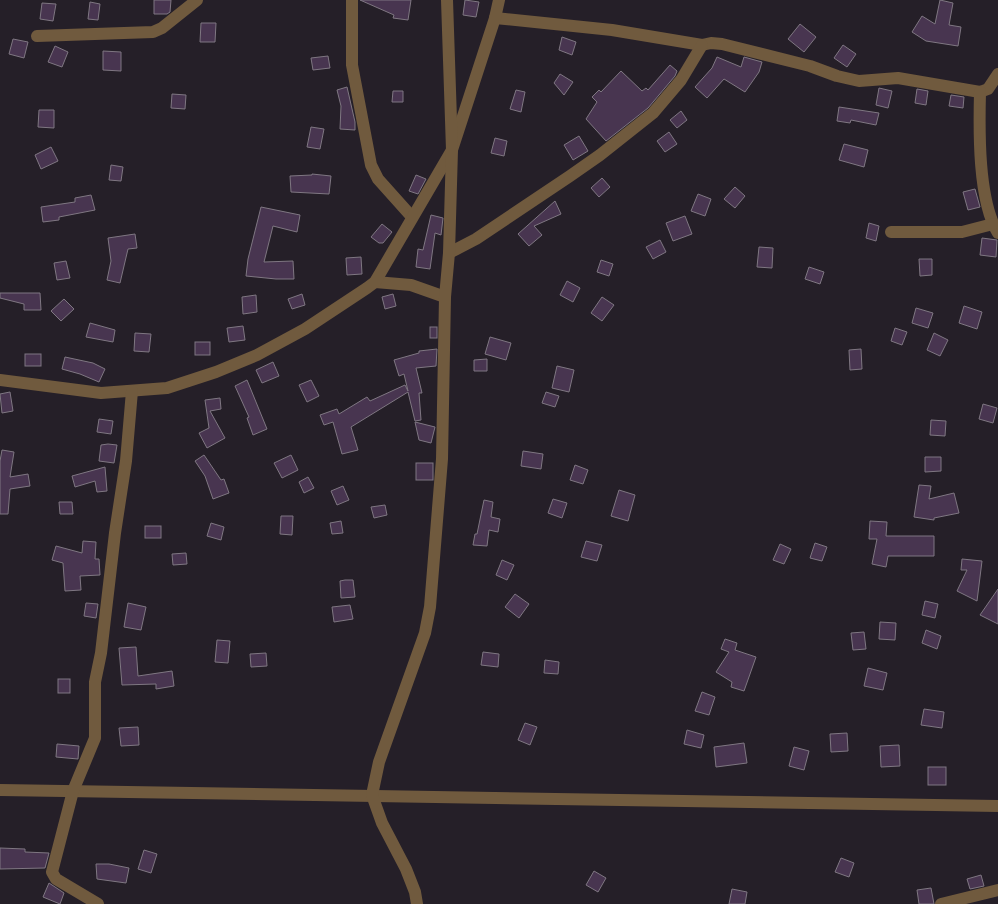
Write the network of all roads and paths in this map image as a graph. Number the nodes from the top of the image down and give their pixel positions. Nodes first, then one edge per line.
1 (196, 0) edge
2 (352, 0) edge
3 (447, 0) edge
4 (499, 0) edge
5 (495, 18) junction
6 (37, 36) dead end
7 (702, 45) junction
8 (998, 74) edge
9 (980, 92) junction
10 (452, 150) junction
11 (412, 217) junction
12 (995, 228) edge
13 (891, 232) dead end
14 (449, 253) junction
15 (375, 282) junction
16 (445, 297) junction
17 (0, 380) edge
18 (132, 391) junction
19 (0, 790) edge
20 (74, 791) junction
21 (372, 795) junction
22 (998, 806) edge
23 (998, 890) edge
24 (98, 904) edge
25 (417, 904) edge
26 (941, 904) edge

1 - 6 street
2 - 11 street
3 - 10 street
4 - 5 street
5 - 7 street
5 - 10 street
7 - 9 street
7 - 14 street
8 - 9 street
9 - 12 street
10 - 11 street
10 - 14 street
11 - 15 street
12 - 13 street
14 - 16 street
15 - 16 street
15 - 18 street
16 - 21 street
17 - 18 street
18 - 20 street
19 - 20 street
20 - 21 street
20 - 24 street
21 - 22 street
21 - 25 street
23 - 26 street

